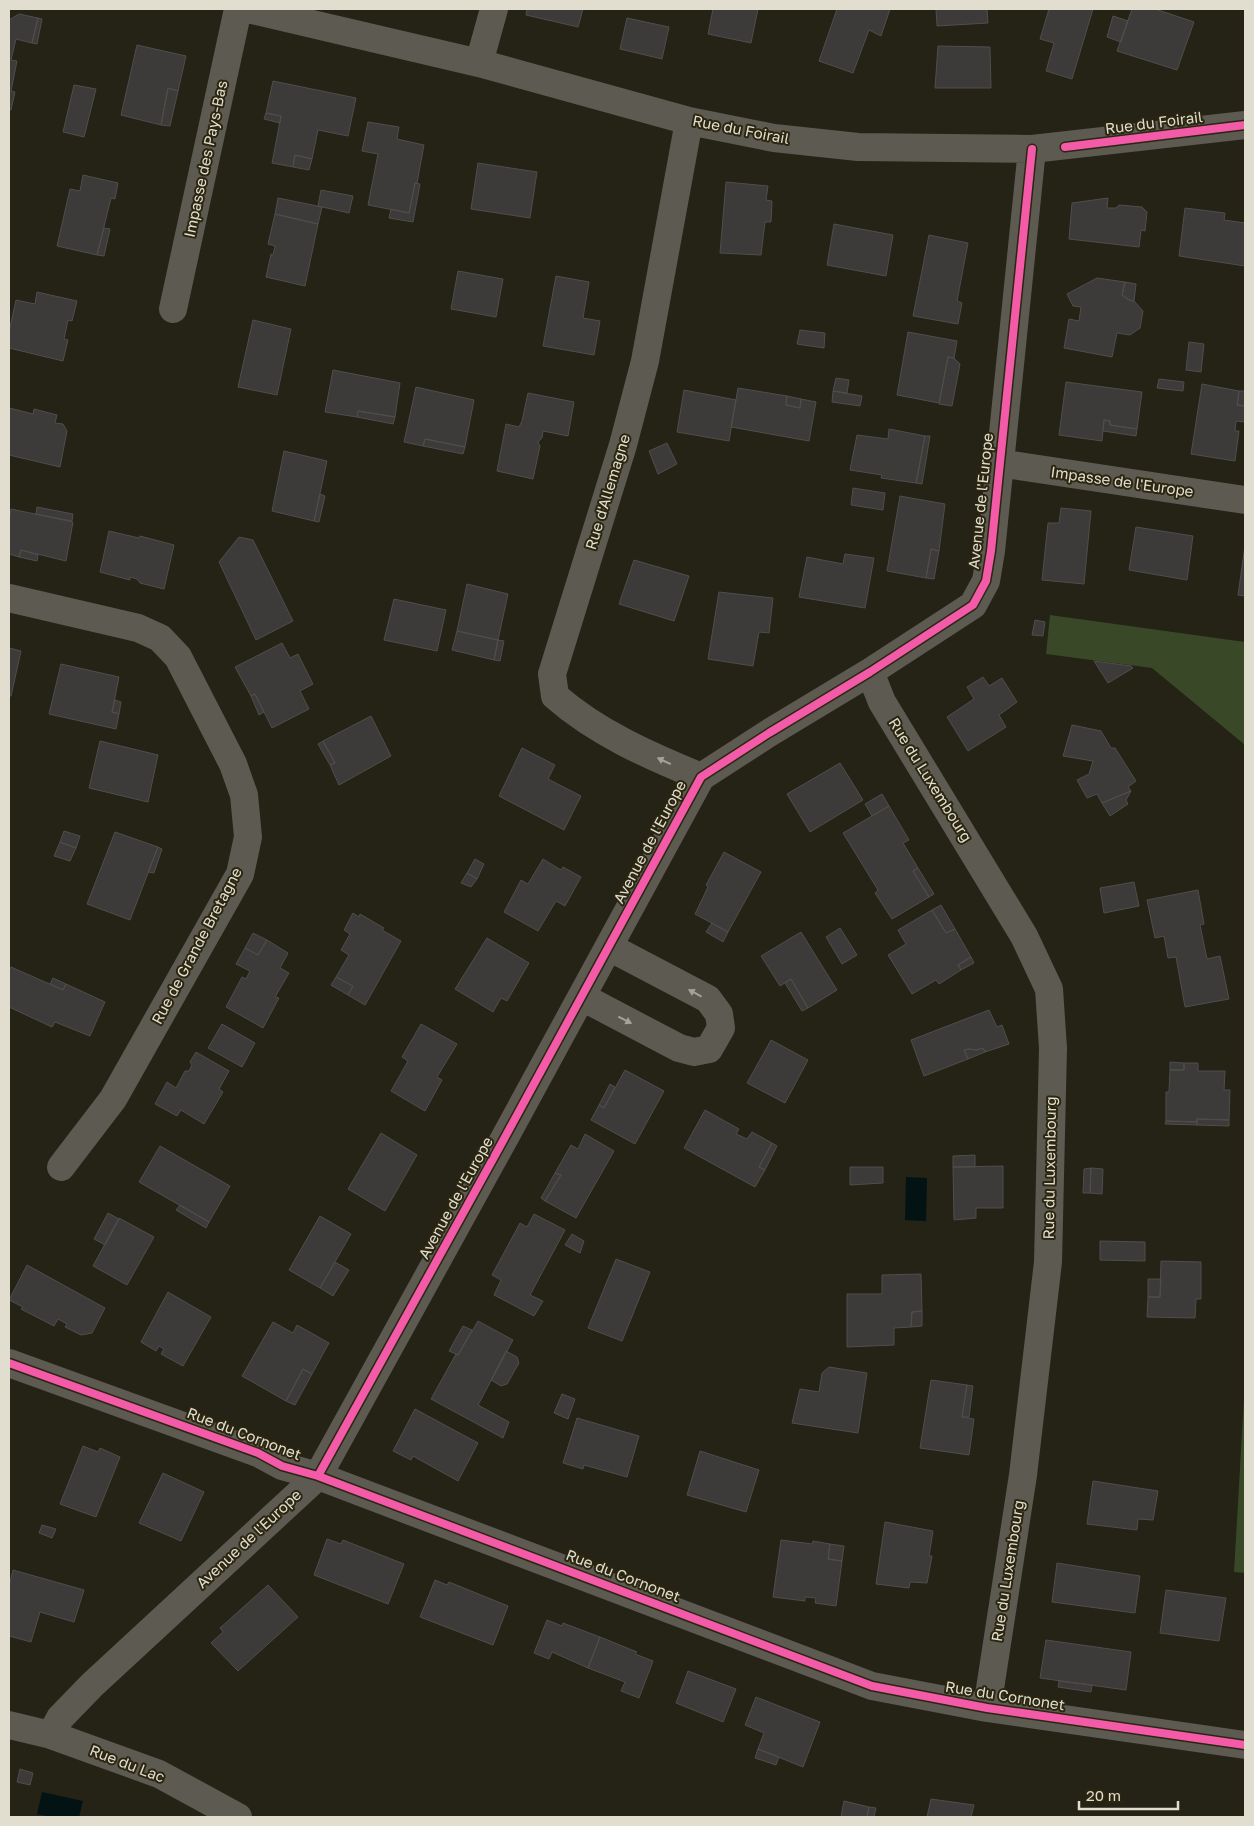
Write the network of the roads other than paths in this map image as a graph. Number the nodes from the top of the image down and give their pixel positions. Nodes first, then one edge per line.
1 (238, 9) edge
2 (248, 9) edge
3 (494, 9) edge
4 (479, 63) junction
5 (689, 121) junction
6 (1245, 126) edge
7 (1032, 149) junction
8 (173, 309) dead end
9 (999, 464) junction
10 (1245, 500) edge
11 (9, 598) edge
12 (870, 672) junction
13 (701, 777) junction
14 (609, 947) junction
15 (582, 997) junction
16 (61, 1166) dead end
17 (9, 1362) edge
18 (318, 1476) junction
19 (987, 1708) junction
20 (9, 1725) edge
21 (51, 1735) junction
22 (1245, 1745) edge
23 (238, 1817) edge

1 - 8 street, Impasse des Pays-Bas
2 - 4 street, Rue du Foirail
3 - 4 street
4 - 5 street, Rue du Foirail
5 - 7 street, Rue du Foirail
13 -> 5 street, Rue d'Allemagne
6 - 7 street, Rue du Foirail
7 - 9 street, Avenue de l'Europe
9 - 10 street, Impasse de l'Europe
9 - 12 street, Avenue de l'Europe
11 - 16 street, Rue de Grande Bretagne
12 - 13 street, Avenue de l'Europe
12 - 19 street, Rue du Luxembourg
13 - 14 street, Avenue de l'Europe
14 - 15 street, Avenue de l'Europe
15 -> 14 street
15 - 18 street, Avenue de l'Europe
17 - 18 street, Rue du Cornonet
18 - 19 street, Rue du Cornonet
18 - 21 street, Avenue de l'Europe
19 - 22 street, Rue du Cornonet
20 - 21 street, Rue du Lac
21 - 23 street, Rue du Lac

